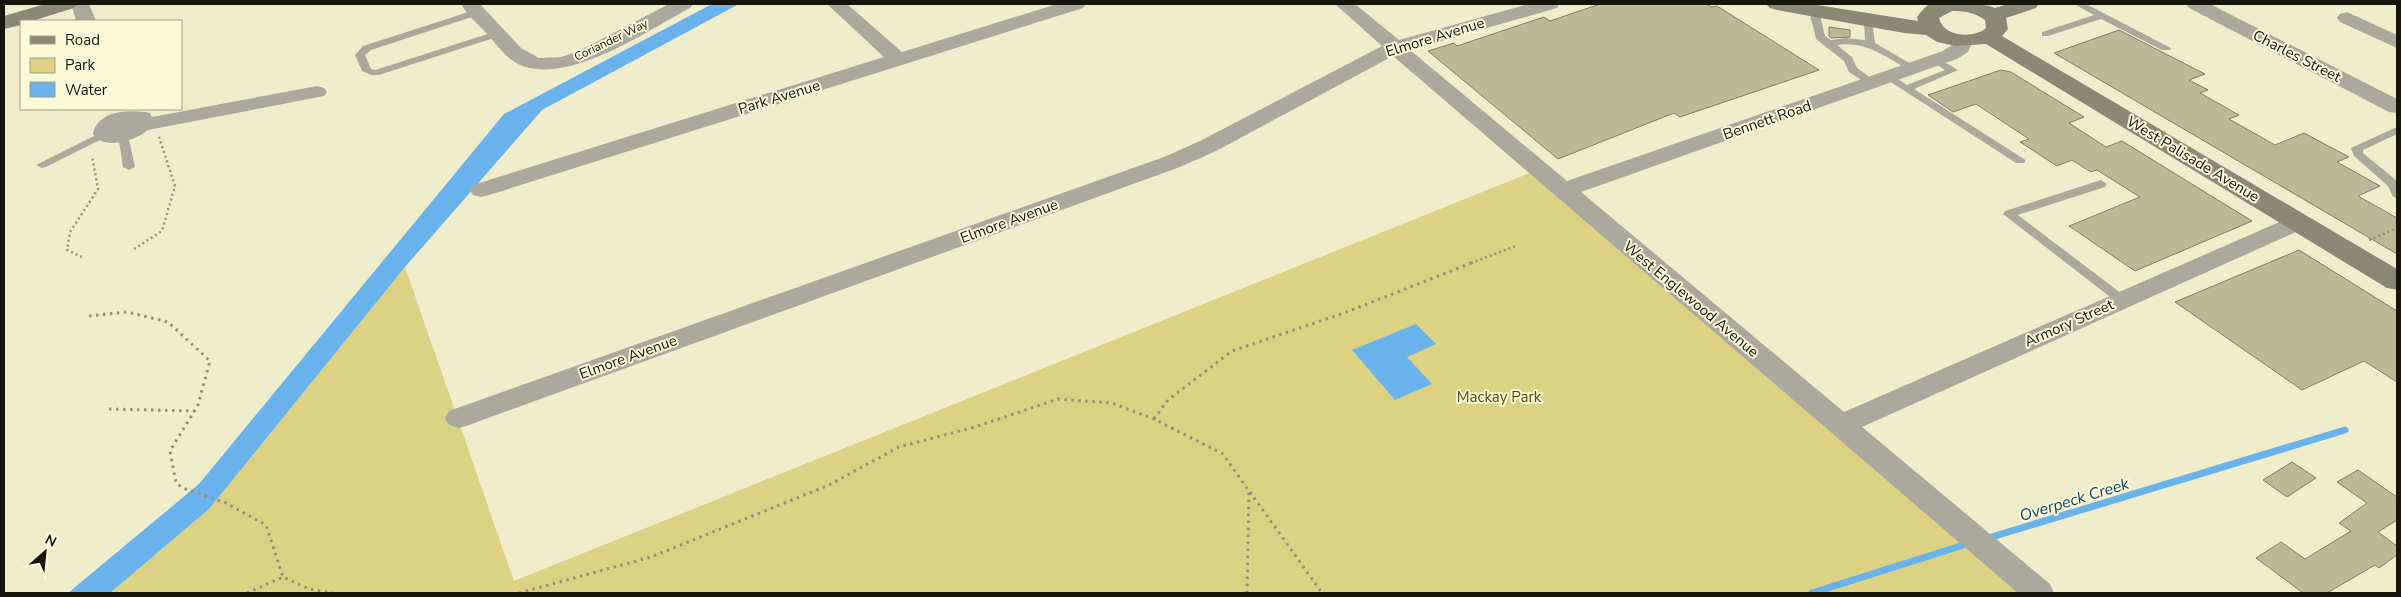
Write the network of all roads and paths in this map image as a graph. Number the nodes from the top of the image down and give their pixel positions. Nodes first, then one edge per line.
1 (67, 4) edge
2 (80, 4) edge
3 (683, 4) edge
4 (836, 4) edge
5 (1076, 4) edge
6 (1344, 4) edge
7 (1550, 4) edge
8 (1777, 4) edge
9 (2029, 4) edge
10 (2079, 4) edge
11 (2196, 4) edge
12 (1936, 6) edge
13 (474, 8) edge
14 (1814, 11) junction
15 (2102, 16) junction
16 (2348, 18) dead end
17 (86, 20) edge
18 (1869, 20) junction
19 (4, 23) edge
20 (1991, 26) junction
21 (1933, 29) junction
22 (497, 34) junction
23 (2045, 34) dead end
24 (1963, 41) junction
25 (2397, 42) edge
26 (1827, 44) junction
27 (1870, 44) junction
28 (1395, 48) junction
29 (2166, 48) dead end
30 (899, 60) junction
31 (1936, 60) junction
32 (1913, 68) junction
33 (1880, 80) junction
34 (1906, 89) junction
35 (317, 92) dead end
36 (2397, 107) edge
37 (141, 125) junction
38 (113, 127) edge
39 (2397, 130) edge
40 (2020, 161) dead end
41 (42, 165) dead end
42 (129, 167) dead end
43 (2101, 184) dead end
44 (481, 190) dead end
45 (1564, 190) junction
46 (2397, 194) edge
47 (2299, 222) junction
48 (2397, 228) edge
49 (1516, 246) dead end
50 (134, 249) dead end
51 (2346, 250) junction
52 (82, 257) dead end
53 (2397, 281) edge
54 (2122, 300) junction
55 (89, 316) dead end
56 (109, 409) dead end
57 (195, 410) junction
58 (459, 418) dead end
59 (1154, 419) junction
60 (1840, 425) junction
61 (1249, 491) junction
62 (283, 577) junction
63 (248, 593) edge
64 (333, 593) edge
65 (519, 593) edge
66 (1247, 593) edge
67 (1322, 593) edge
68 (2039, 593) edge

1 - 19 main road
2 - 17 street
3 - 22 street, Coriander Way
4 - 30 street
5 - 30 street, Park Avenue
6 - 28 street, West Englewood Avenue
7 - 28 street, Elmore Avenue
8 - 14 main road
9 - 20 main road
10 - 15 lane
11 - 36 street, Charles Street
12 - 20 main road, West Palisade Avenue
12 - 21 main road
13 - 22 street, Coriander Way
13 - 22 lane
14 - 18 main road
14 - 26 lane
15 - 23 lane
15 - 29 lane
16 - 25 street
18 - 21 main road
18 - 27 lane
20 - 24 main road
20 - 47 main road, West Palisade Avenue
21 - 24 main road
24 - 31 street, Bennett Road
26 - 27 lane
26 - 33 lane
27 - 32 lane
28 - 45 street, West Englewood Avenue
28 - 58 street, Elmore Avenue
30 - 44 street, Park Avenue
31 - 32 street, Bennett Road
31 - 34 lane
32 - 33 street, Bennett Road
33 - 34 lane
33 - 45 street, Bennett Road
34 - 40 lane
35 - 37 street
37 - 38 street
37 - 50 path
38 - 41 lane
38 - 42 lane
38 - 52 path
39 - 46 lane
43 - 54 lane
45 - 60 street, West Englewood Avenue
47 - 51 main road, West Palisade Avenue
47 - 54 street, Armory Street
48 - 51 path
49 - 59 path
51 - 53 main road, West Palisade Avenue
54 - 60 street, Armory Street
55 - 57 path
56 - 57 path
57 - 62 path
59 - 61 path
59 - 65 path
60 - 68 street, West Englewood Avenue
61 - 66 path
61 - 67 path
62 - 63 path
62 - 64 path

